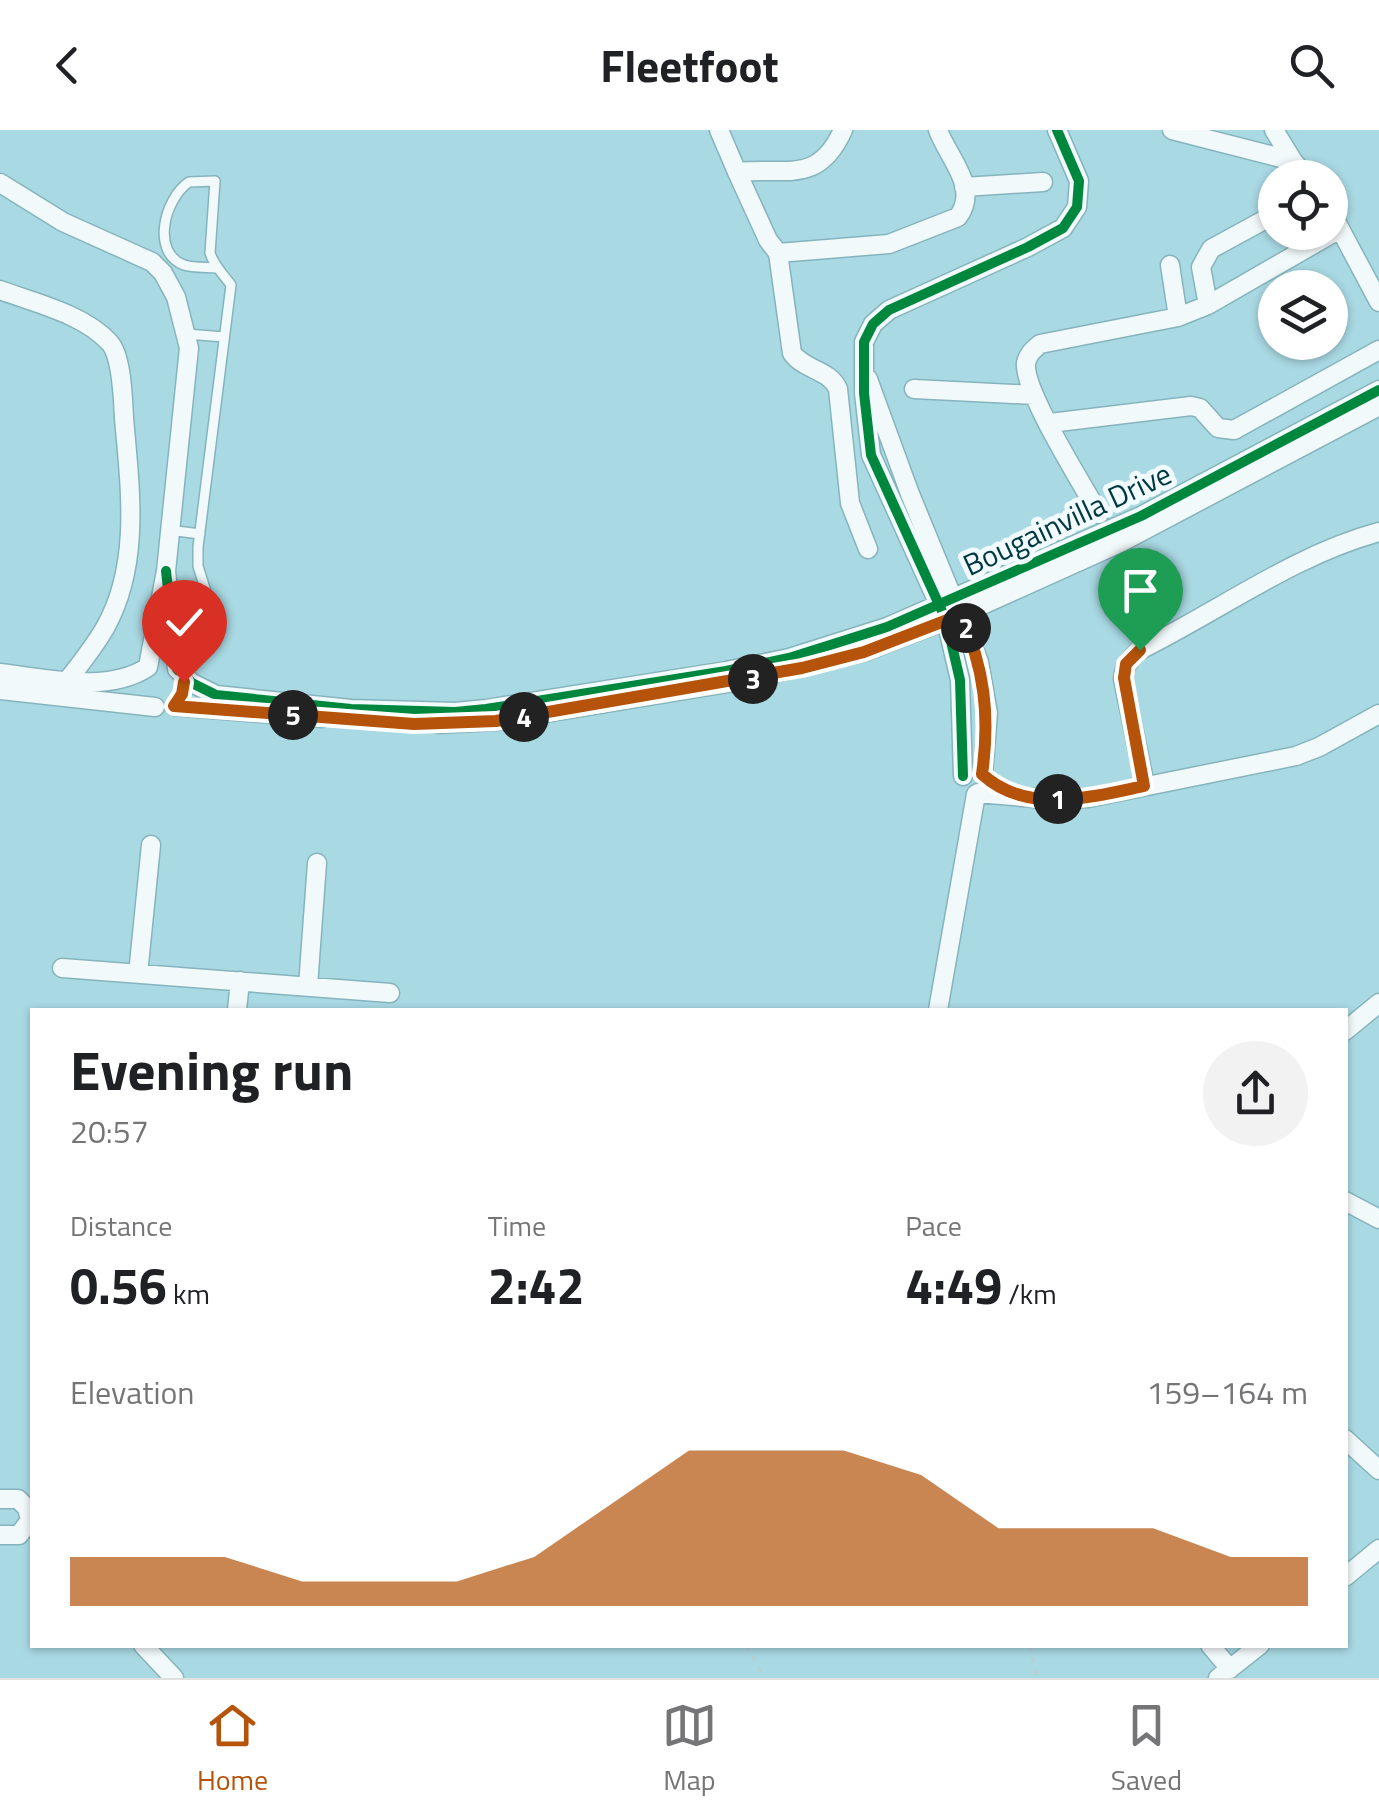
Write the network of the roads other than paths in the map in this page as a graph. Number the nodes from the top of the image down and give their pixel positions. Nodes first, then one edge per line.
1 (719, 130) edge
2 (843, 130) edge
3 (938, 130) edge
4 (1057, 130) edge
5 (1172, 130) edge
6 (1274, 130) edge
7 (1289, 160) edge
8 (1292, 160) edge
9 (737, 172) junction
10 (1043, 182) dead end
11 (0, 184) edge
12 (964, 186) junction
13 (1258, 223) edge
14 (1348, 245) edge
15 (1305, 250) edge
16 (778, 253) junction
17 (1170, 265) dead end
18 (217, 268) junction
19 (0, 290) edge
20 (1379, 302) edge
21 (1208, 305) junction
22 (1178, 317) junction
23 (187, 334) junction
24 (224, 338) junction
25 (1379, 350) edge
26 (914, 389) dead end
27 (1379, 390) edge
28 (1034, 396) junction
29 (1379, 406) edge
30 (1050, 424) junction
31 (1099, 514) dead end
32 (169, 530) junction
33 (1379, 532) edge
34 (200, 534) junction
35 (868, 548) dead end
36 (166, 571) junction
37 (207, 595) dead end
38 (949, 610) junction
39 (148, 667) junction
40 (177, 669) junction
41 (0, 673) edge
42 (68, 680) junction
43 (0, 690) edge
44 (984, 692) junction
45 (961, 694) junction
46 (55, 696) junction
47 (164, 706) junction
48 (525, 710) junction
49 (1379, 714) edge
50 (975, 784) junction
51 (1144, 786) junction
52 (151, 845) dead end
53 (317, 863) dead end
54 (62, 968) dead end
55 (138, 974) junction
56 (240, 982) junction
57 (308, 986) junction
58 (390, 992) dead end
59 (1379, 1003) edge
60 (237, 1008) edge
61 (938, 1008) edge
62 (1348, 1029) edge
63 (1348, 1203) edge
64 (1379, 1220) edge
65 (1348, 1442) edge
66 (1379, 1470) edge
67 (30, 1489) edge
68 (15, 1518) edge
69 (1379, 1550) edge
70 (1348, 1575) edge
71 (149, 1648) edge
72 (1212, 1648) edge
73 (1256, 1648) edge
74 (1224, 1673) edge
75 (174, 1678) edge

1 - 9 street
2 - 9 street
3 - 12 street
4 - 38 street
5 - 7 street
6 - 8 street
9 - 16 street
10 - 12 street
11 - 23 street
12 - 16 street
13 - 21 street
14 - 20 street
15 - 21 street
16 - 35 street
17 - 22 street
18 - 18 lane
18 - 24 lane
19 - 42 street
21 - 22 street
22 - 28 street
23 - 24 lane
23 - 32 street
24 - 34 lane
25 - 30 street
26 - 28 street
27 - 38 street, Bougainvilla Drive
28 - 30 street
29 - 38 street, Bougainvilla Drive
30 - 31 street
32 - 34 lane
32 - 36 street
33 - 51 street
34 - 37 lane
36 - 39 street
36 - 40 street
38 - 44 street
38 - 45 street
38 - 48 street, Bougainvilla Drive
39 - 40 street, Bougainvilla Drive
39 - 42 street, Bougainvilla Drive
39 - 47 street
40 - 47 street
40 - 48 street, Bougainvilla Drive
41 - 42 street, Bougainvilla Drive
42 - 46 street
43 - 46 street, Bougainvilla Drive
44 - 45 street
44 - 50 street
45 - 50 street
46 - 47 street, Bougainvilla Drive
47 - 48 street, Bougainvilla Drive
49 - 51 street
50 - 51 street
50 - 61 street
52 - 55 street
53 - 57 street
54 - 55 street
55 - 56 street
56 - 57 street
56 - 60 street
57 - 58 street
59 - 62 street
63 - 64 street
65 - 66 street
67 - 68 street
69 - 70 street
71 - 75 street
72 - 74 street
73 - 74 street

